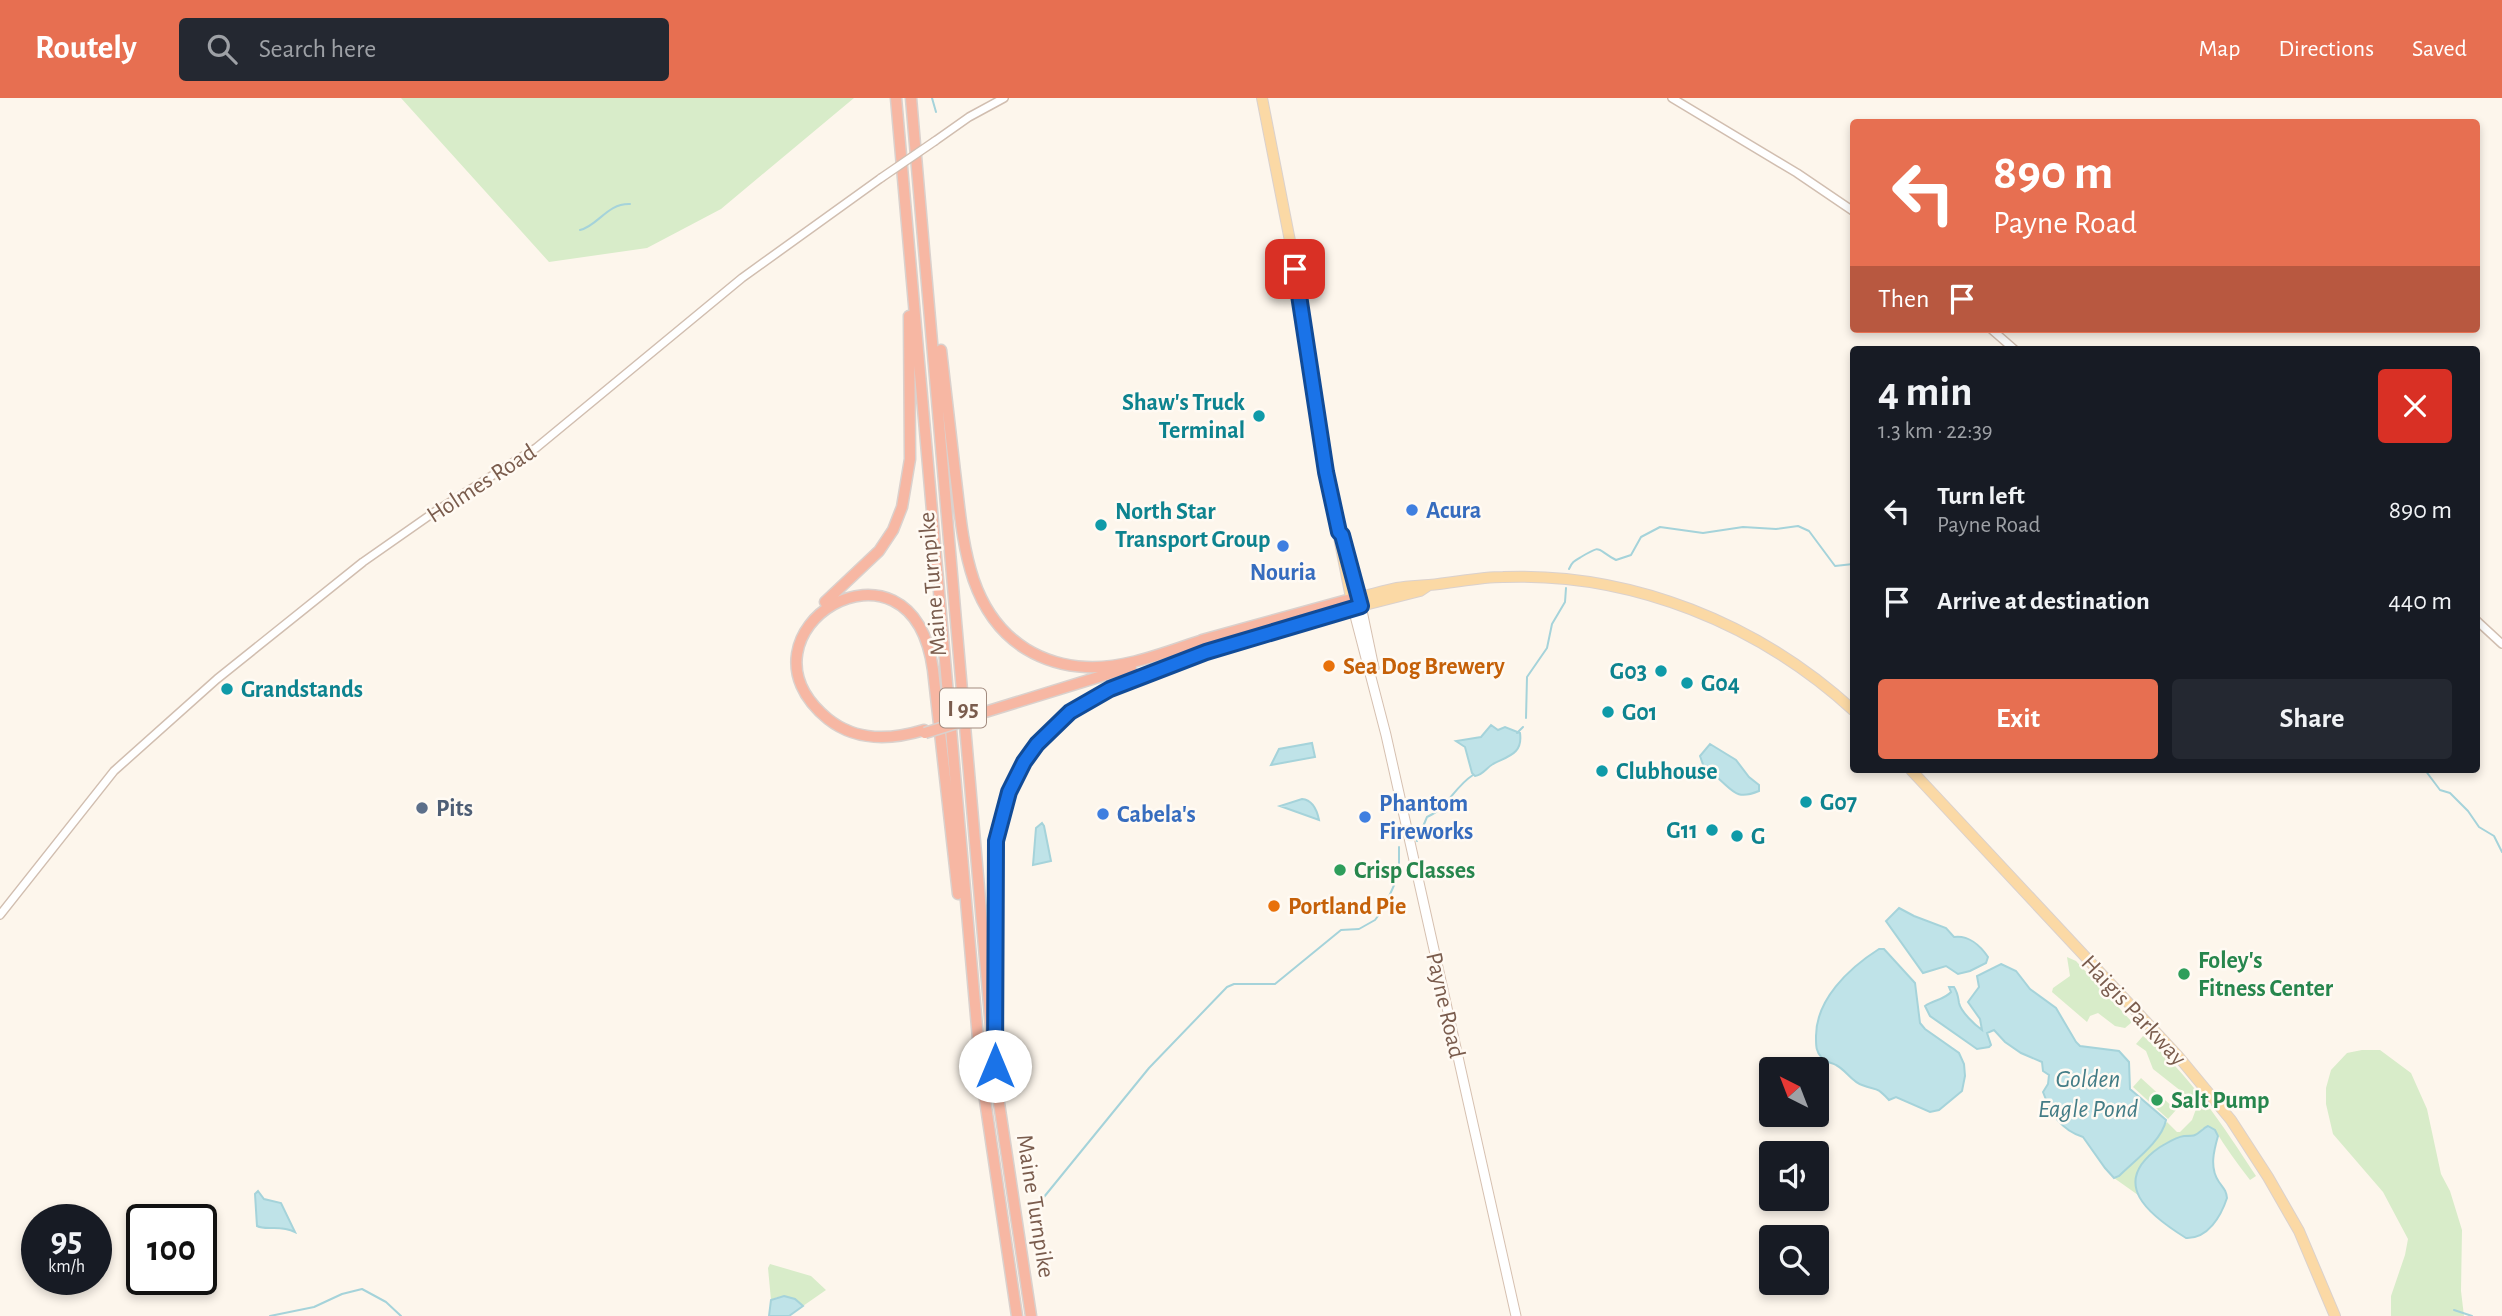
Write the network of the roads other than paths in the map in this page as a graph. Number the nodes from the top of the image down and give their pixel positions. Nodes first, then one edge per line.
1 (896, 98) edge
2 (911, 98) edge
3 (1004, 98) edge
4 (1262, 98) edge
5 (1672, 98) edge
6 (1850, 209) edge
7 (921, 220) junction
8 (910, 253) junction
9 (1996, 333) edge
10 (2010, 346) edge
11 (1356, 602) junction
12 (2480, 624) edge
13 (1206, 639) junction
14 (2502, 644) edge
15 (1206, 652) junction
16 (1850, 707) edge
17 (970, 718) junction
18 (925, 732) junction
19 (1914, 773) edge
20 (0, 915) edge
21 (969, 937) junction
22 (995, 1066) junction
23 (1017, 1316) edge
24 (1031, 1316) edge
25 (1516, 1316) edge
26 (2335, 1316) edge

1 - 8 highway, Maine Turnpike / I 95
2 - 7 highway, Maine Turnpike / I 95
3 - 20 street, Holmes Road, bridge
4 - 11 main road, Payne Road
5 - 6 street
7 - 13 highway
7 - 22 highway, Maine Turnpike / I 95
8 - 18 highway
8 - 21 highway, Maine Turnpike / I 95
9 - 10 street
11 - 13 highway
11 - 15 highway
11 - 16 main road
11 - 25 main road, Payne Road
12 - 14 street
13 - 17 highway
15 - 17 highway
15 - 22 highway
17 - 18 highway, bridge
18 - 21 highway
19 - 26 main road, Haigis Parkway
21 - 23 highway, Maine Turnpike / I 95
22 - 24 highway, Maine Turnpike / I 95

